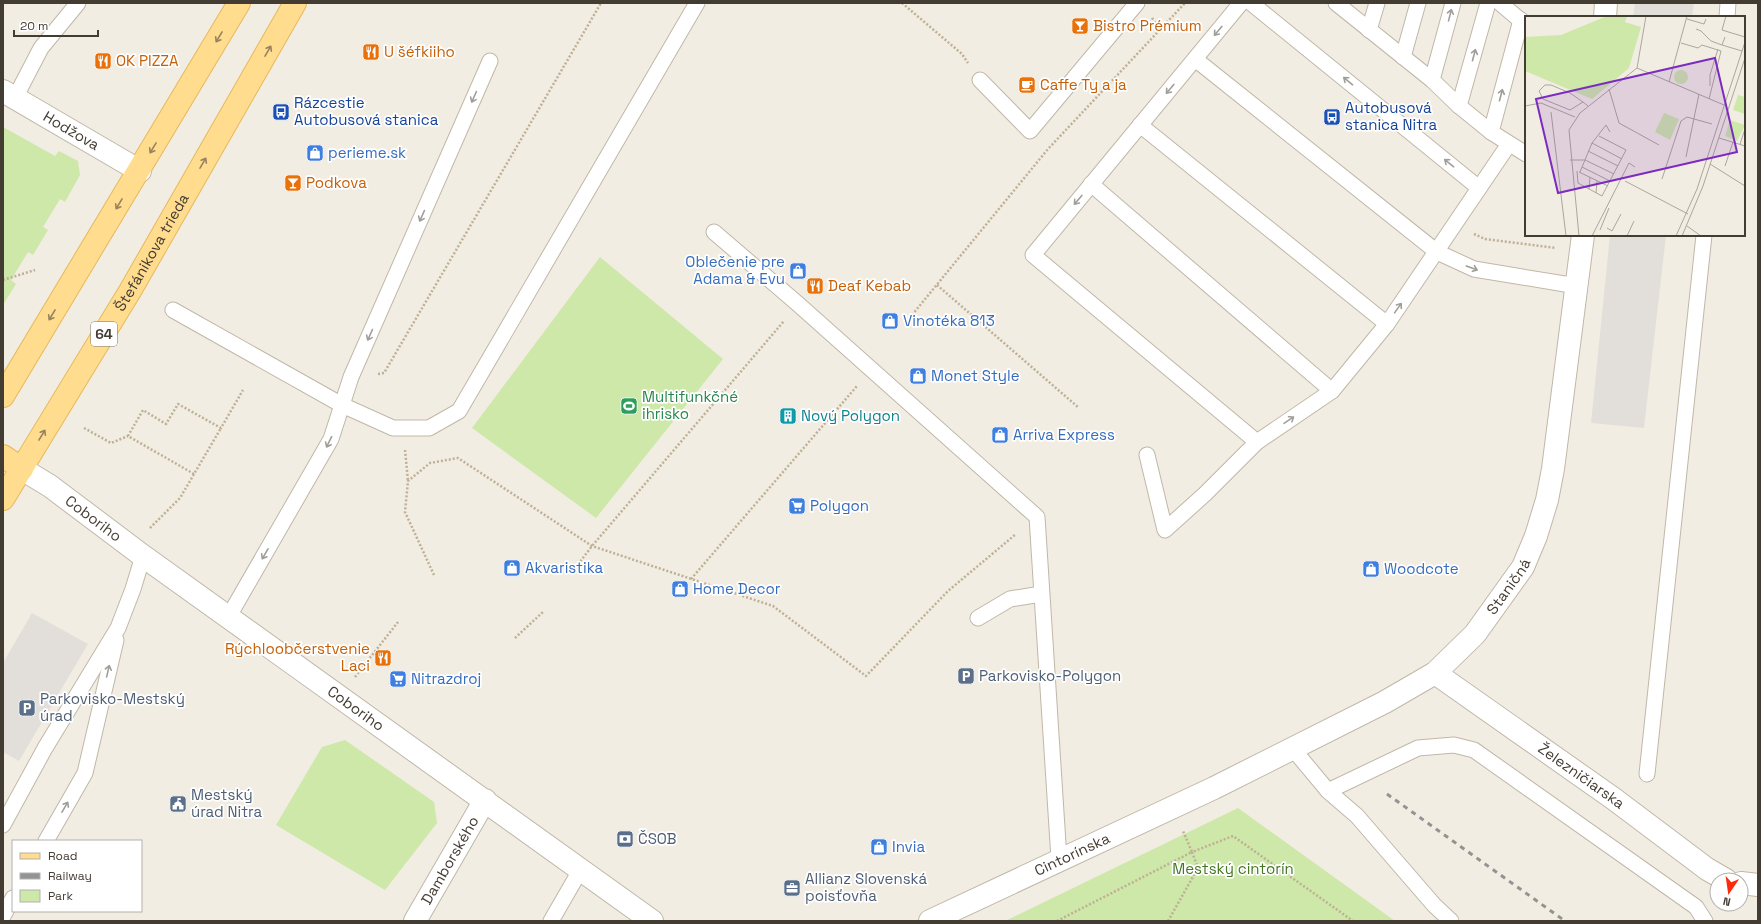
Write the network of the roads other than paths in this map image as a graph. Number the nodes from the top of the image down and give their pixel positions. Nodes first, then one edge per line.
1 (78, 3) edge
2 (239, 3) edge
3 (295, 3) edge
4 (697, 3) edge
5 (1137, 3) edge
6 (1241, 3) edge
7 (1251, 3) edge
8 (1336, 3) edge
9 (1378, 3) edge
10 (1418, 3) edge
11 (1454, 3) edge
12 (1488, 3) edge
13 (1500, 3) edge
14 (1606, 3) edge
15 (1728, 3) edge
16 (1605, 16) edge
17 (1727, 16) edge
18 (1524, 22) edge
19 (1369, 30) junction
20 (1403, 57) junction
21 (1195, 59) junction
22 (490, 61) dead end
23 (980, 80) dead end
24 (1432, 80) junction
25 (9, 95) edge
26 (1459, 106) junction
27 (1140, 125) junction
28 (1491, 132) junction
29 (1509, 144) junction
30 (1525, 153) edge
31 (140, 171) junction
32 (1091, 184) junction
33 (1479, 188) junction
34 (714, 232) dead end
35 (1583, 236) edge
36 (1704, 236) edge
37 (1437, 252) junction
38 (1577, 286) junction
39 (173, 310) dead end
40 (1387, 324) junction
41 (1332, 391) junction
42 (3, 396) edge
43 (342, 405) junction
44 (1256, 442) junction
45 (1147, 455) dead end
46 (3, 456) edge
47 (22, 469) junction
48 (3, 499) edge
49 (143, 556) junction
50 (1041, 594) junction
51 (229, 616) junction
52 (978, 618) dead end
53 (118, 628) junction
54 (1435, 673) junction
55 (1293, 749) junction
56 (1647, 774) dead end
57 (1214, 788) joint
58 (1328, 792) junction
59 (486, 800) junction
60 (3, 825) edge
61 (47, 840) edge
62 (1059, 859) junction
63 (581, 869) junction
64 (1712, 872) edge
65 (12, 900) edge
66 (3, 916) edge
67 (645, 919) edge
68 (415, 921) edge
69 (551, 921) edge
70 (930, 921) edge
71 (1452, 921) edge
72 (1704, 921) edge

1 - 25 lane
2 -> 31 main road
47 -> 3 main road, Štefánikova trieda / 64
4 - 43 lane
5 - 23 lane
6 -> 21 lane
33 -> 7 lane
8 - 19 lane
9 - 19 lane
10 - 20 lane
24 -> 11 lane
26 -> 12 lane
13 - 18 lane
14 - 16 street
15 - 17 lane
28 -> 18 lane
19 - 20 lane
20 - 24 lane
21 -> 27 lane
21 - 37 lane
22 -> 43 lane
24 - 26 lane
25 - 31 street, Hodžova
26 - 28 lane
27 - 32 lane
27 - 40 lane
28 - 29 lane
29 - 30 lane
29 - 33 lane
31 -> 42 main road
32 - 41 lane
32 -> 44 lane
33 - 37 lane
34 - 50 lane
35 - 38 street, Staničná
36 - 56 lane
37 -> 38 lane
40 -> 37 lane
38 - 54 street, Staničná
39 - 43 lane
40 - 41 lane
44 -> 41 lane
43 -> 51 lane
44 - 45 lane
46 - 47 main road
47 - 48 main road, Štefánikova trieda / 64
47 - 49 street, Coboriho
49 - 51 street, Coboriho
49 - 53 lane
50 - 52 lane
50 - 62 lane
51 - 59 street, Coboriho
53 - 60 lane
61 -> 53 lane
54 - 55 street, Staničná
54 - 64 street, Železničiarska
55 - 57 street, Staničná
55 - 58 lane
57 - 62 street, Cintorínska
58 - 71 lane
58 - 72 lane
59 - 63 street, Coboriho
59 - 68 street, Damborského
62 - 70 street, Cintorínska
63 - 67 street, Coboriho
63 - 69 lane
65 - 66 lane

